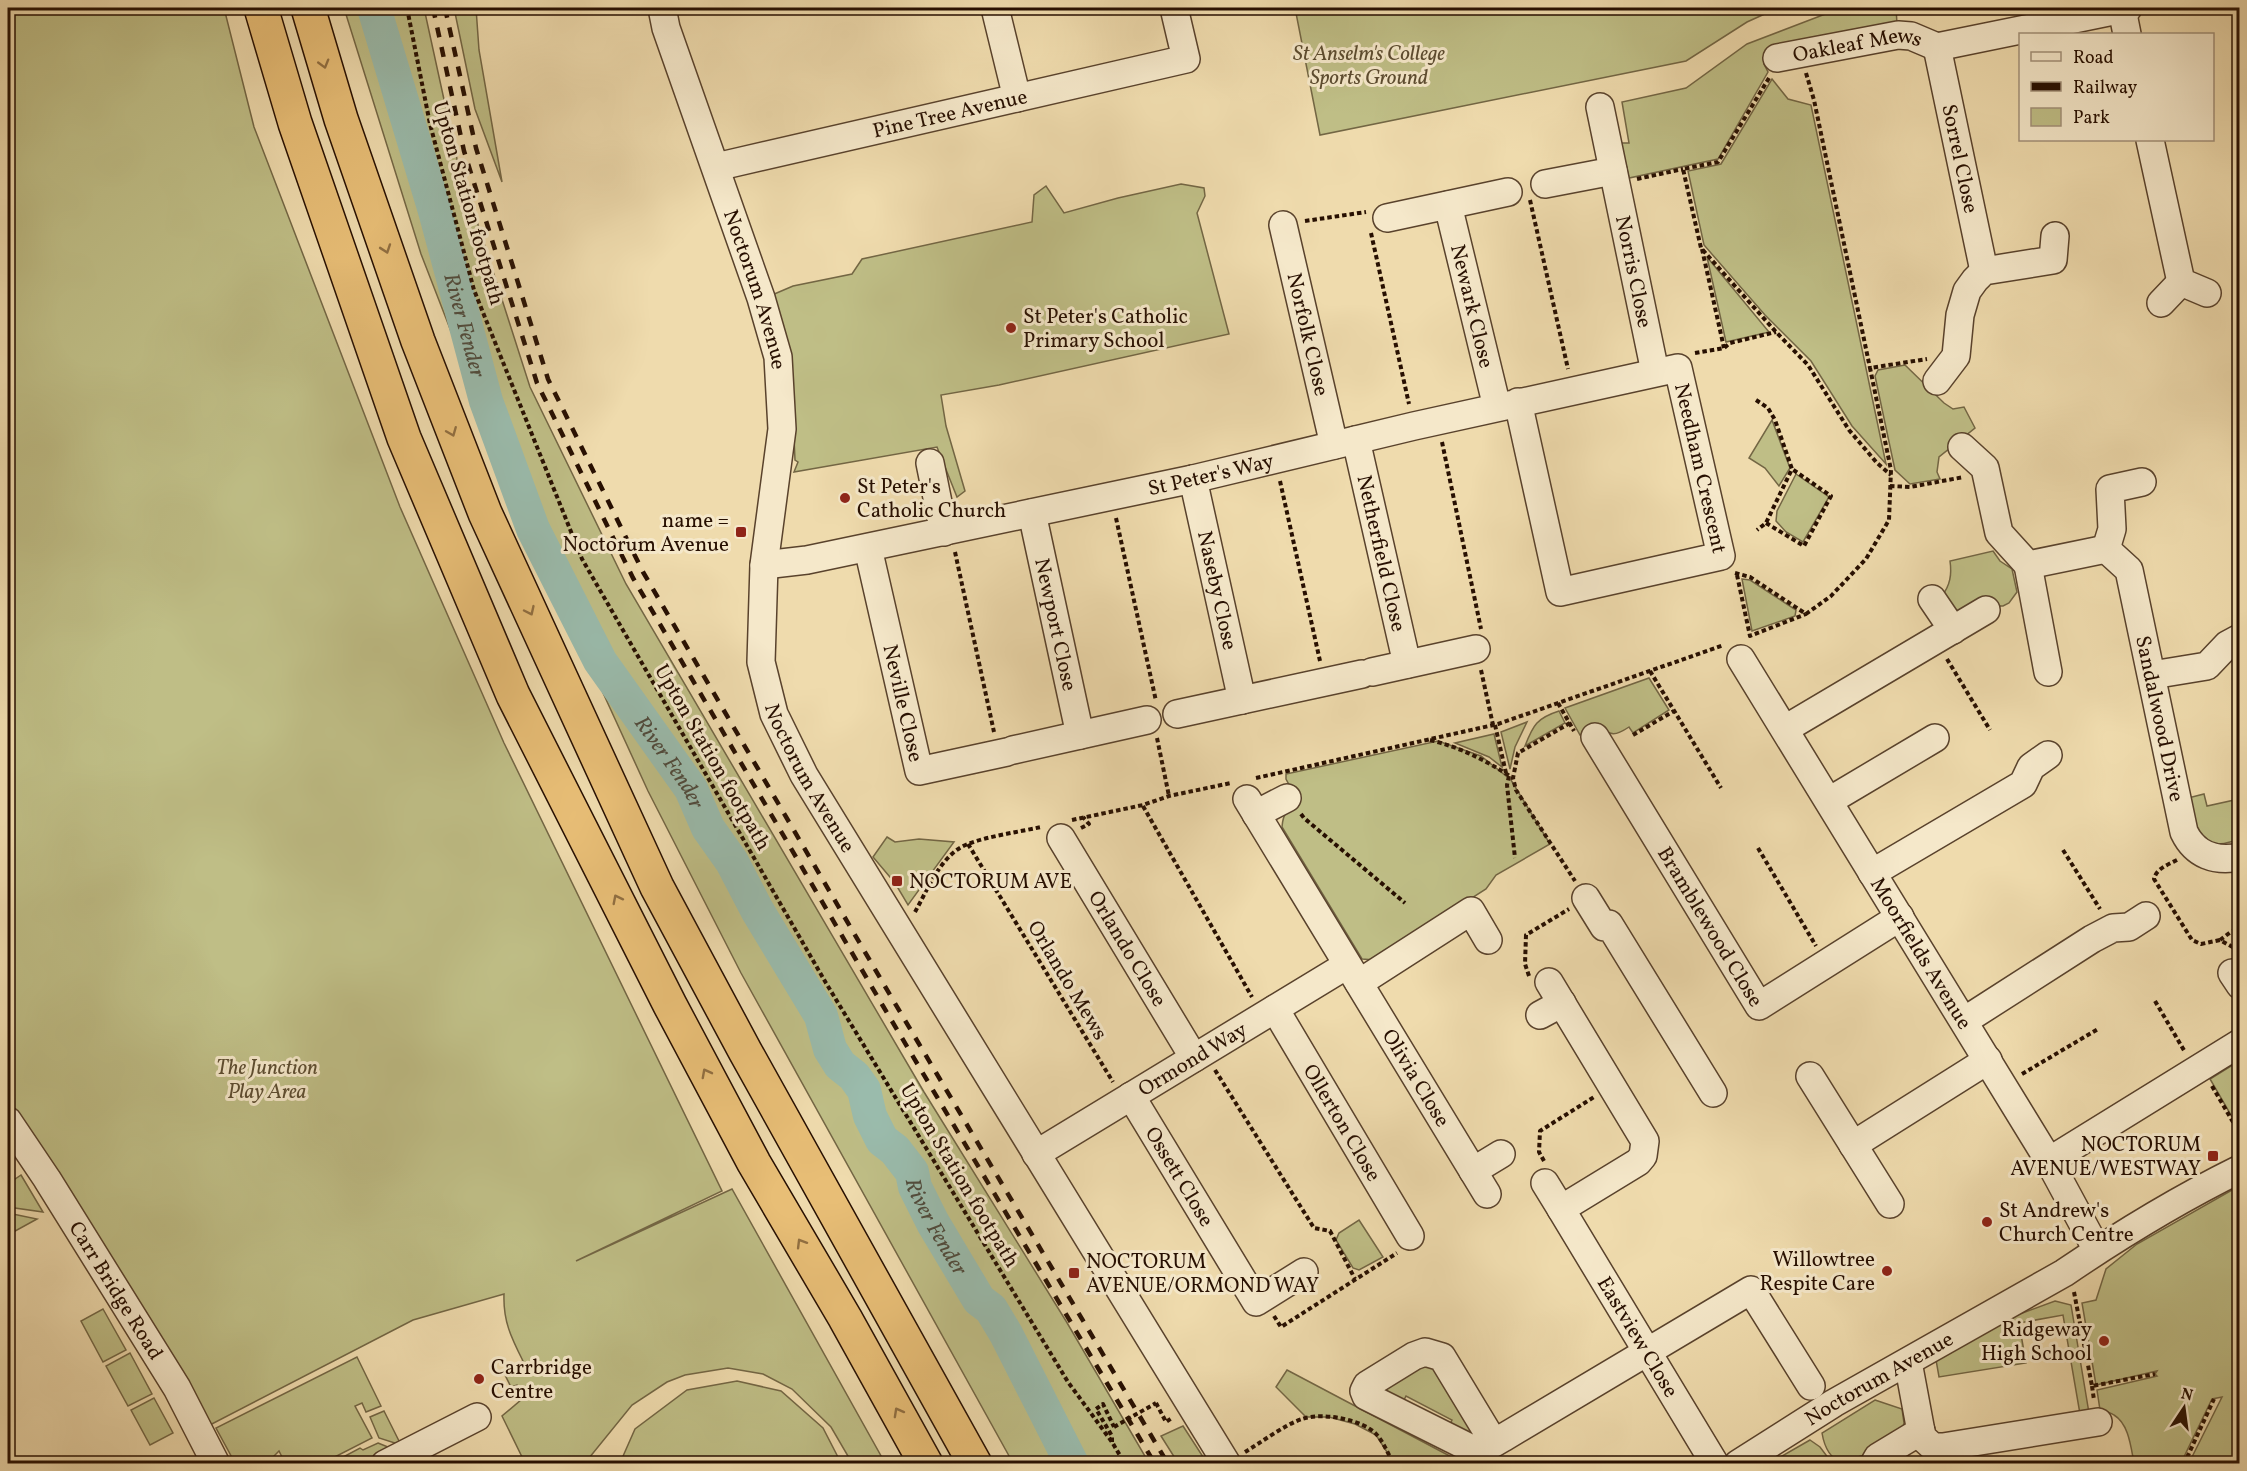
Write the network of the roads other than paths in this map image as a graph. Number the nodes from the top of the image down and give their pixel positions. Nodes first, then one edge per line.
1 (261, 8) edge
2 (308, 8) edge
3 (662, 8) edge
4 (995, 8) edge
5 (1174, 8) edge
6 (2126, 17) edge
7 (2026, 33) edge
8 (2019, 34) edge
9 (1938, 47) junction
10 (1788, 56) road end
11 (1017, 98) junction
12 (1600, 107) dead end
13 (2150, 141) edge
14 (716, 167) junction
15 (1615, 177) junction
16 (1545, 184) dead end
17 (1508, 192) road end
18 (1448, 205) junction
19 (1387, 218) dead end
20 (1283, 225) road end
21 (2057, 259) dead end
22 (1984, 271) junction
23 (2181, 282) junction
24 (2207, 293) dead end
25 (2161, 303) dead end
26 (1655, 372) junction
27 (1936, 381) dead end
28 (1508, 404) junction
29 (1345, 442) junction
30 (1962, 447) dead end
31 (930, 463) dead end
32 (1193, 480) junction
33 (2142, 482) dead end
34 (1032, 513) junction
35 (947, 531) junction
36 (868, 548) junction
37 (2106, 549) junction
38 (765, 565) junction
39 (2028, 565) junction
40 (1932, 599) dead end
41 (1986, 610) dead end
42 (1944, 635) junction
43 (2240, 638) edge
44 (1479, 641) road end
45 (1740, 645) road end
46 (1407, 664) junction
47 (2048, 672) dead end
48 (2152, 675) junction
49 (1242, 700) junction
50 (1178, 714) road end
51 (1151, 725) road end
52 (1785, 729) junction
53 (1080, 735) junction
54 (1595, 737) dead end
55 (1935, 738) dead end
56 (2048, 755) dead end
57 (1288, 791) road end
58 (1829, 801) junction
59 (1060, 828) road end
60 (2240, 857) edge
61 (1872, 873) junction
62 (1586, 898) road end
63 (2146, 916) dead end
64 (1900, 917) junction
65 (1488, 940) dead end
66 (1353, 974) junction
67 (1550, 1000) road end
68 (1269, 1013) junction
69 (1964, 1021) junction
70 (2240, 1043) edge
71 (1199, 1055) junction
72 (1988, 1060) junction
73 (1810, 1076) dead end
74 (1713, 1093) dead end
75 (1128, 1098) junction
76 (8, 1121) edge
77 (1853, 1145) junction
78 (16, 1151) edge
79 (1036, 1154) junction
80 (1501, 1154) dead end
81 (2049, 1161) junction
82 (2240, 1169) edge
83 (1473, 1171) junction
84 (1545, 1183) road end
85 (1487, 1194) dead end
86 (1890, 1204) dead end
87 (1561, 1209) junction
88 (1410, 1236) road end
89 (2097, 1250) junction
90 (1304, 1272) dead end
91 (1648, 1353) junction
92 (1908, 1362) junction
93 (1811, 1386) dead end
94 (477, 1417) dead end
95 (2098, 1422) dead end
96 (1494, 1443) dead end
97 (1931, 1447) edge
98 (1226, 1463) edge
99 (216, 1464) edge
100 (385, 1464) edge
101 (926, 1464) edge
102 (975, 1464) edge
103 (1715, 1464) edge
104 (1738, 1464) edge
105 (1874, 1464) edge

101 -> 1 highway
2 -> 102 highway
3 - 14 street, Noctorum Avenue
4 - 11 street
5 - 11 street, Pine Tree Avenue
6 - 7 street
8 - 9 street
9 - 10 street, Oakleaf Mews
9 - 22 street, Sorrel Close
11 - 14 street, Pine Tree Avenue
12 - 15 street, Norris Close
13 - 23 street
14 - 38 street, Noctorum Avenue
15 - 16 street
15 - 26 street, Norris Close
17 - 18 street
18 - 19 street
18 - 28 street, Newark Close
20 - 29 street, Norfolk Close
21 - 22 street
22 - 27 street
23 - 24 street
23 - 25 street
26 - 28 street, St Peter's Way
26 - 28 street, Needham Crescent
28 - 29 street, St Peter's Way
29 - 32 street, St Peter's Way
29 - 46 street, Netherfield Close
30 - 39 street
31 - 35 street
32 - 34 street, St Peter's Way
32 - 49 street, Naseby Close
33 - 37 street
34 - 35 street, St Peter's Way
34 - 53 street, Newport Close
35 - 36 street, St Peter's Way
36 - 38 street, St Peter's Way
36 - 53 street, Neville Close
37 - 39 street
37 - 48 street, Sandalwood Drive
38 - 79 street, Noctorum Avenue
39 - 47 street
40 - 42 street
41 - 42 street
42 - 52 street
43 - 48 street
44 - 46 street
45 - 52 street, Moorfields Avenue
46 - 49 street
48 - 60 street, Sandalwood Drive
49 - 50 street
51 - 53 street
52 - 58 street, Moorfields Avenue
54 - 64 street, Bramblewood Close
55 - 58 street
56 - 61 street
57 - 66 street, Olivia Close
58 - 61 street, Moorfields Avenue
59 - 71 street, Orlando Close
61 - 64 street, Moorfields Avenue
62 - 74 street
63 - 69 street
64 - 69 street, Moorfields Avenue
65 - 66 street
66 - 68 street, Ormond Way
66 - 83 street, Olivia Close
67 - 87 street
68 - 71 street, Ormond Way
68 - 88 street, Ollerton Close
69 - 72 street, Moorfields Avenue
70 - 81 street
71 - 75 street, Ormond Way
72 - 77 street
72 - 81 street, Moorfields Avenue
73 - 77 street
75 - 79 street, Ormond Way
75 - 90 street, Ossett Close
76 - 78 street, Carr Bridge Road
77 - 86 street
78 - 99 street, Carr Bridge Road
79 - 98 street, Noctorum Avenue
80 - 83 street
81 - 89 street, Moorfields Avenue
82 - 89 street, Noctorum Avenue
83 - 85 street, Olivia Close
84 - 87 street, Eastview Close
87 - 91 street, Eastview Close
89 - 92 street, Noctorum Avenue
91 - 93 street
91 - 96 street
91 - 103 street, Eastview Close
92 - 97 street
92 - 104 street, Noctorum Avenue
94 - 100 street
95 - 97 street
97 - 105 street

